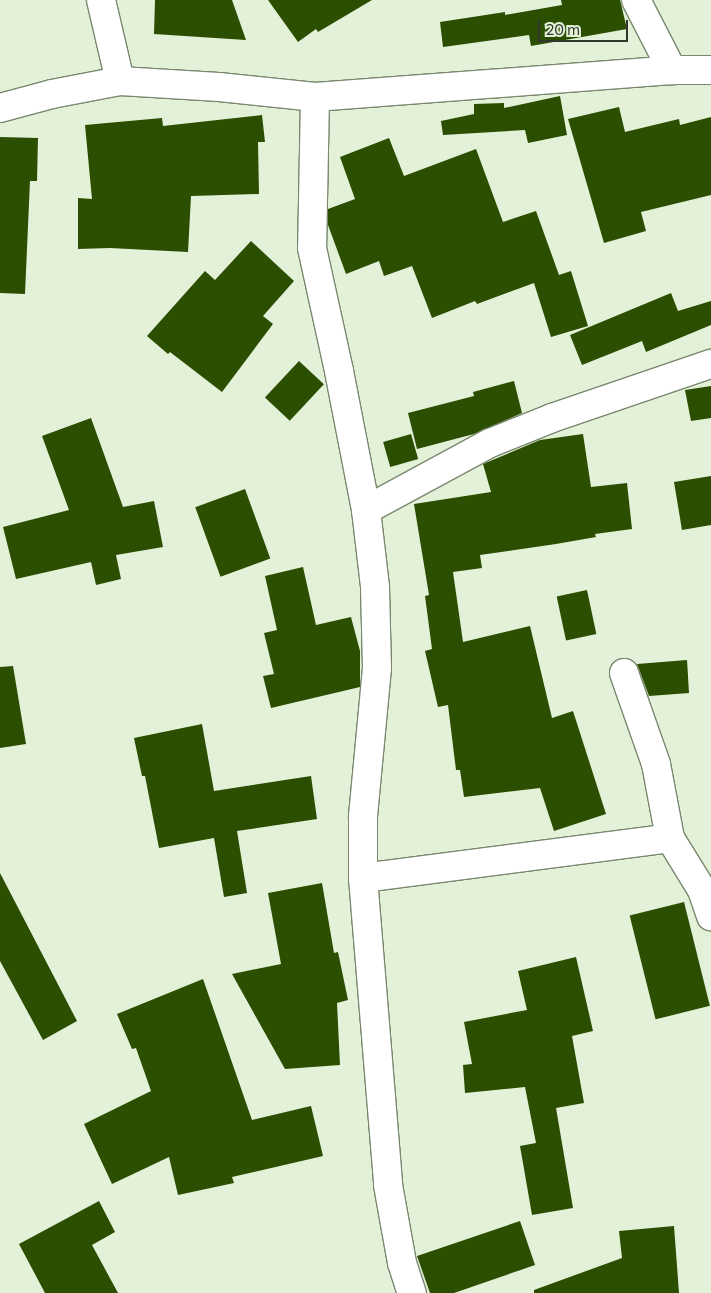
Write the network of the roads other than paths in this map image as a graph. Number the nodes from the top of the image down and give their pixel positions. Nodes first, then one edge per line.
1 (101, 0) edge
2 (636, 0) edge
3 (672, 70) junction
4 (711, 70) edge
5 (120, 81) junction
6 (315, 97) junction
7 (0, 108) edge
8 (711, 364) edge
9 (366, 510) junction
10 (624, 672) dead end
11 (670, 838) junction
12 (363, 878) junction
13 (711, 916) edge
14 (412, 1293) edge

1 - 5 street
2 - 3 street
3 - 4 street
3 - 6 street
5 - 6 street
5 - 7 street
6 - 9 street
8 - 9 street
9 - 12 street
10 - 11 street
11 - 12 street
11 - 13 street
12 - 14 street

